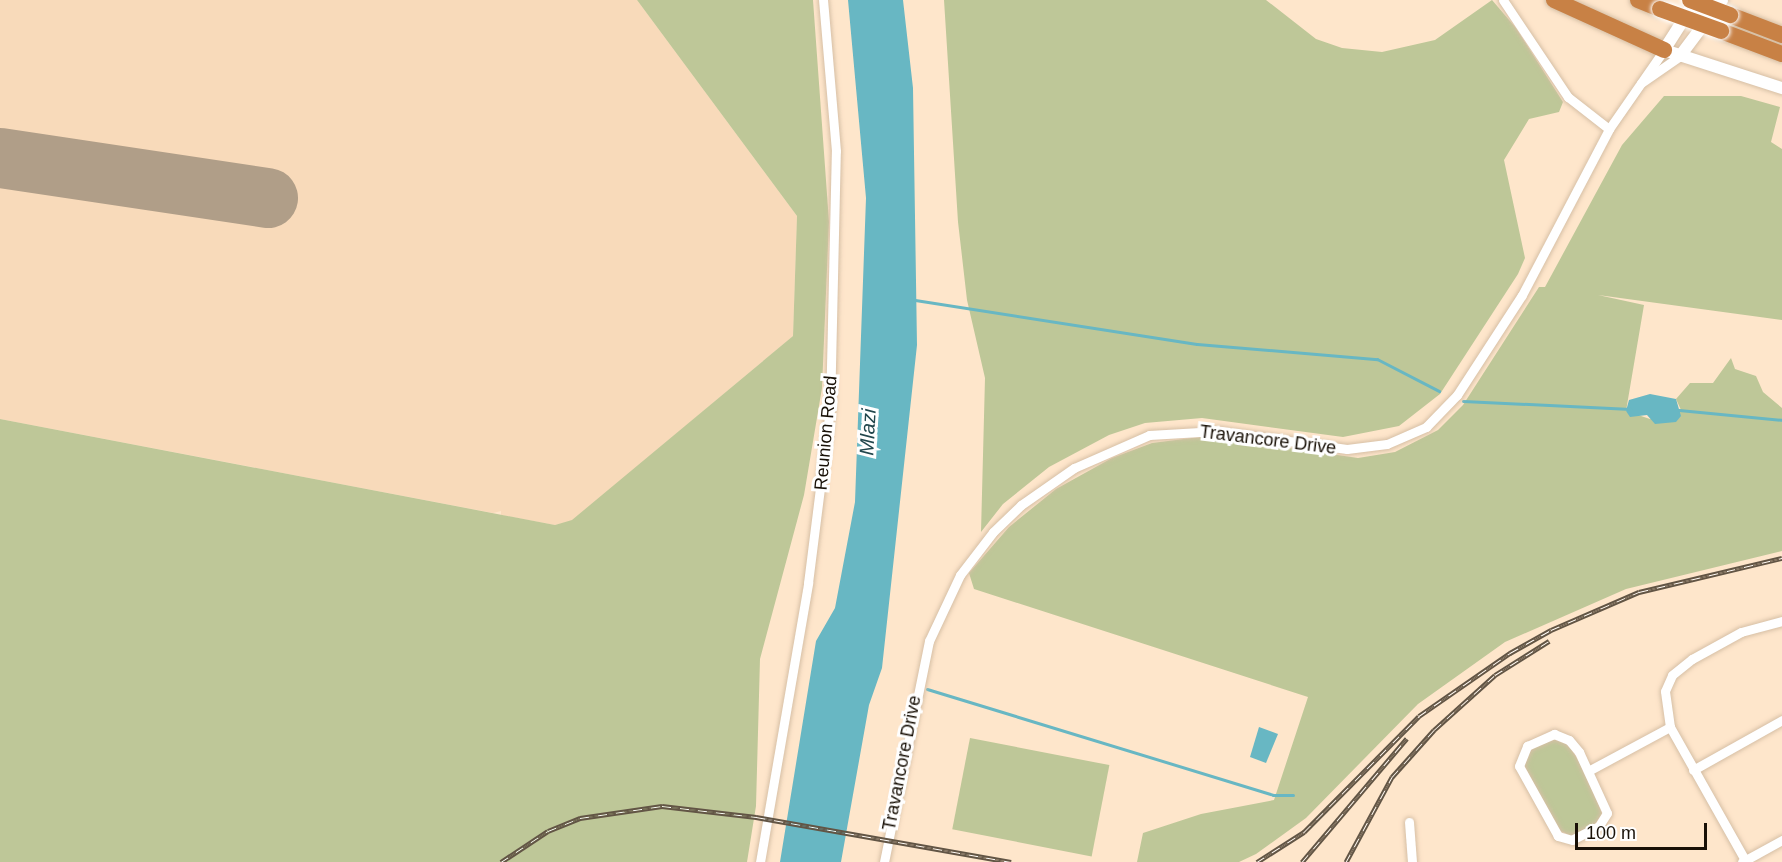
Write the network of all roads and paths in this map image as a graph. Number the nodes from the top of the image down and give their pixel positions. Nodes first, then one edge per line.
1 (823, 0) edge
2 (1503, 0) edge
3 (1554, 0) edge
4 (1638, 0) edge
5 (1690, 0) edge
6 (1696, 0) edge
7 (1722, 0) edge
8 (1782, 35) edge
9 (1664, 50) junction
10 (1782, 54) edge
11 (1680, 56) junction
12 (1641, 83) junction
13 (1782, 88) edge
14 (1609, 129) junction
15 (1782, 621) edge
16 (1782, 720) edge
17 (1670, 727) junction
18 (1590, 770) junction
19 (1694, 770) junction
20 (1409, 822) dead end
21 (1782, 840) edge
22 (1743, 861) edge
23 (760, 862) edge
24 (884, 862) edge
25 (1412, 862) edge

1 - 23 street, Reunion Road
2 - 14 street
3 - 9 highway
4 - 10 highway, bridge
5 - 8 highway, bridge
6 - 9 street
7 - 11 street
9 - 11 street
9 - 12 street, Travancore Drive
11 - 12 street
11 - 13 street
12 - 14 street, Travancore Drive
14 - 24 street, Travancore Drive
15 - 17 street
16 - 19 street
17 - 18 street
17 - 19 street
18 - 18 street
19 - 22 street
20 - 25 street
21 - 22 street

